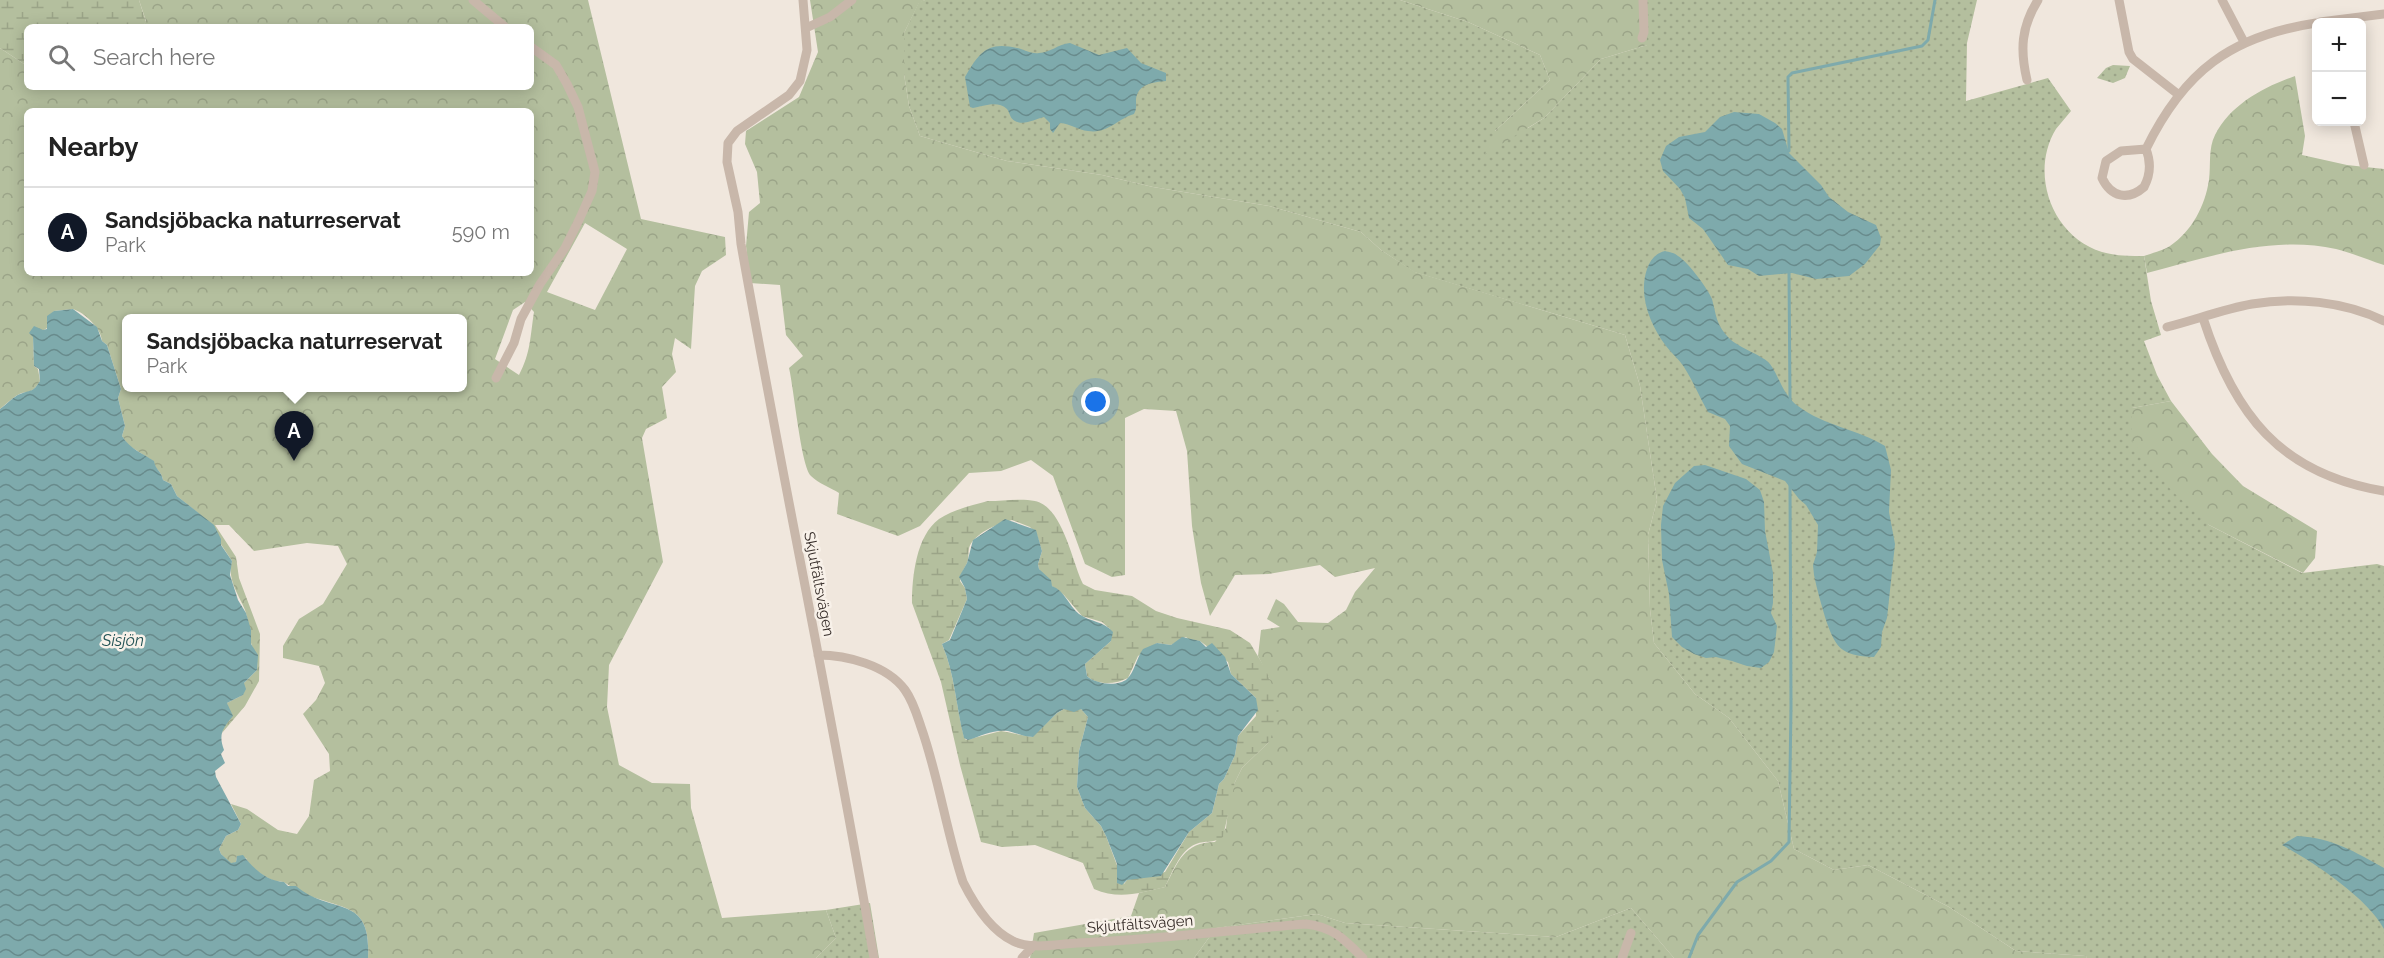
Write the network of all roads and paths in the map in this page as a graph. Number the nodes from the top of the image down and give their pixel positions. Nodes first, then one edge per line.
1 (473, 0) edge
2 (803, 0) edge
3 (852, 0) edge
4 (1643, 0) edge
5 (2038, 0) edge
6 (2119, 0) edge
7 (2222, 0) edge
8 (2384, 14) edge
9 (2358, 18) edge
10 (501, 24) edge
11 (2312, 24) edge
12 (806, 28) junction
13 (1642, 38) dead end
14 (2244, 42) junction
15 (534, 49) edge
16 (2027, 80) dead end
17 (2179, 95) junction
18 (2355, 126) edge
19 (2146, 149) junction
20 (2364, 165) dead end
21 (2203, 318) junction
22 (2384, 321) edge
23 (2167, 327) dead end
24 (496, 378) dead end
25 (2384, 490) edge
26 (818, 655) junction
27 (1631, 933) dead end
28 (1034, 945) junction
29 (874, 958) edge
30 (1022, 958) edge
31 (1363, 958) edge
32 (1622, 958) edge

1 - 10 street
2 - 12 street, Skjutfältsvägen
3 - 12 street
4 - 13 street
5 - 16 street
6 - 17 street
7 - 14 street
8 - 9 street
11 - 14 street
12 - 26 street, Skjutfältsvägen
14 - 17 street
15 - 24 street
17 - 19 street
18 - 20 street
19 - 19 street
21 - 22 street
21 - 23 street
21 - 25 street
26 - 28 street, Skjutfältsvägen
26 - 29 street
27 - 32 street
28 - 30 street
28 - 31 street, Skjutfältsvägen

